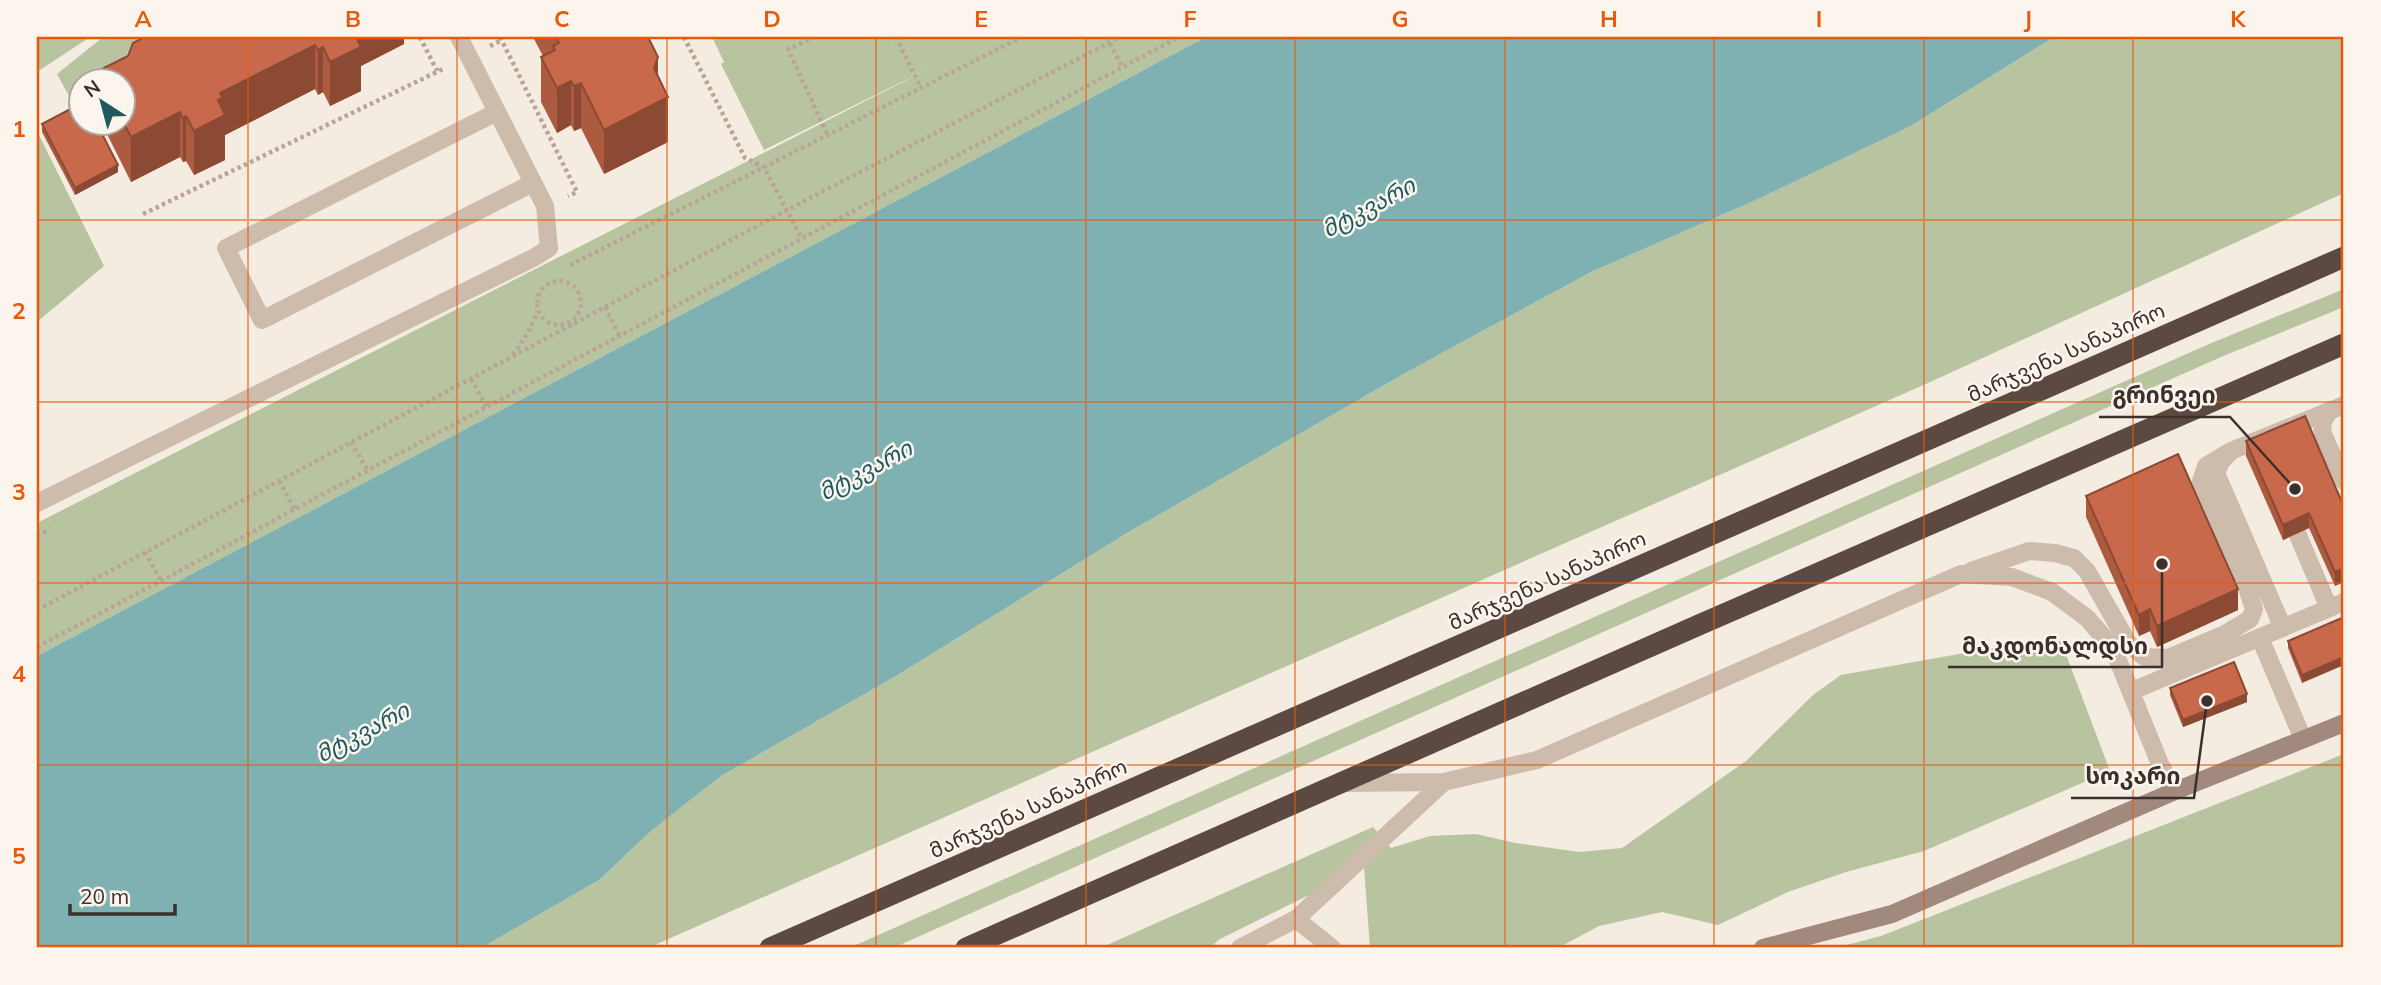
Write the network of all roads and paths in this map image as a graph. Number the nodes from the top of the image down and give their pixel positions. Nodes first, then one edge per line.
1 (420, 37) edge
2 (459, 37) edge
3 (684, 37) edge
4 (815, 37) edge
5 (896, 37) edge
6 (1120, 37) edge
7 (1179, 37) edge
8 (501, 38) edge
9 (1108, 39) edge
10 (469, 56) junction
11 (1122, 67) junction
12 (437, 71) junction
13 (921, 88) dead end
14 (497, 112) junction
15 (828, 136) dead end
16 (533, 183) junction
17 (545, 206) junction
18 (787, 210) junction
19 (143, 214) dead end
20 (802, 239) junction
21 (2344, 257) edge
22 (605, 307) junction
23 (538, 310) junction
24 (573, 322) junction
25 (621, 337) junction
26 (2344, 344) edge
27 (513, 357) junction
28 (471, 379) junction
29 (2337, 407) edge
30 (487, 408) junction
31 (351, 442) junction
32 (2231, 451) junction
33 (368, 471) junction
34 (279, 481) junction
35 (2344, 481) edge
36 (37, 503) edge
37 (295, 510) junction
38 (2297, 533) edge
39 (145, 552) junction
40 (1961, 574) junction
41 (161, 581) junction
42 (2337, 605) edge
43 (37, 610) edge
44 (2283, 628) junction
45 (2260, 638) junction
46 (37, 647) edge
47 (2132, 691) junction
48 (2344, 723) edge
49 (2303, 739) junction
50 (1444, 782) junction
51 (1335, 783) junction
52 (2175, 791) junction
53 (1296, 919) junction
54 (770, 948) edge
55 (965, 948) edge
56 (1240, 948) edge
57 (1332, 948) edge
58 (1763, 948) edge

1 - 12 path
2 - 10 lane
3 - 18 path
4 - 15 path
5 - 13 path
6 - 9 path
7 - 11 path
8 - 10 path
8 - 17 path
9 - 11 path
9 - 18 path
10 - 12 path
10 - 14 lane
11 - 20 path
12 - 19 path
14 - 16 lane
14 - 16 lane
16 - 17 lane
17 - 36 lane
18 - 20 path
18 - 22 path
20 - 25 path
21 - 54 highway, მარჯვენა სანაპირო
22 - 24 path
22 - 25 path
23 - 24 path
23 - 24 path
23 - 27 path
24 - 27 path
25 - 30 path
26 - 51 highway
27 - 28 path
28 - 30 path
28 - 31 path
29 - 32 lane
29 - 35 lane
30 - 33 path
31 - 33 path
31 - 34 path
32 - 40 lane
32 - 44 lane
33 - 37 path
34 - 37 path
34 - 39 path
37 - 41 path
38 - 42 lane
39 - 41 path
39 - 43 path
40 - 47 lane
40 - 50 lane
41 - 46 path
42 - 44 lane
44 - 45 lane
45 - 47 lane
45 - 49 lane
47 - 52 lane
48 - 49 street
49 - 52 street
50 - 51 lane
50 - 53 lane
51 - 55 highway
52 - 58 street
53 - 56 lane
53 - 57 lane

